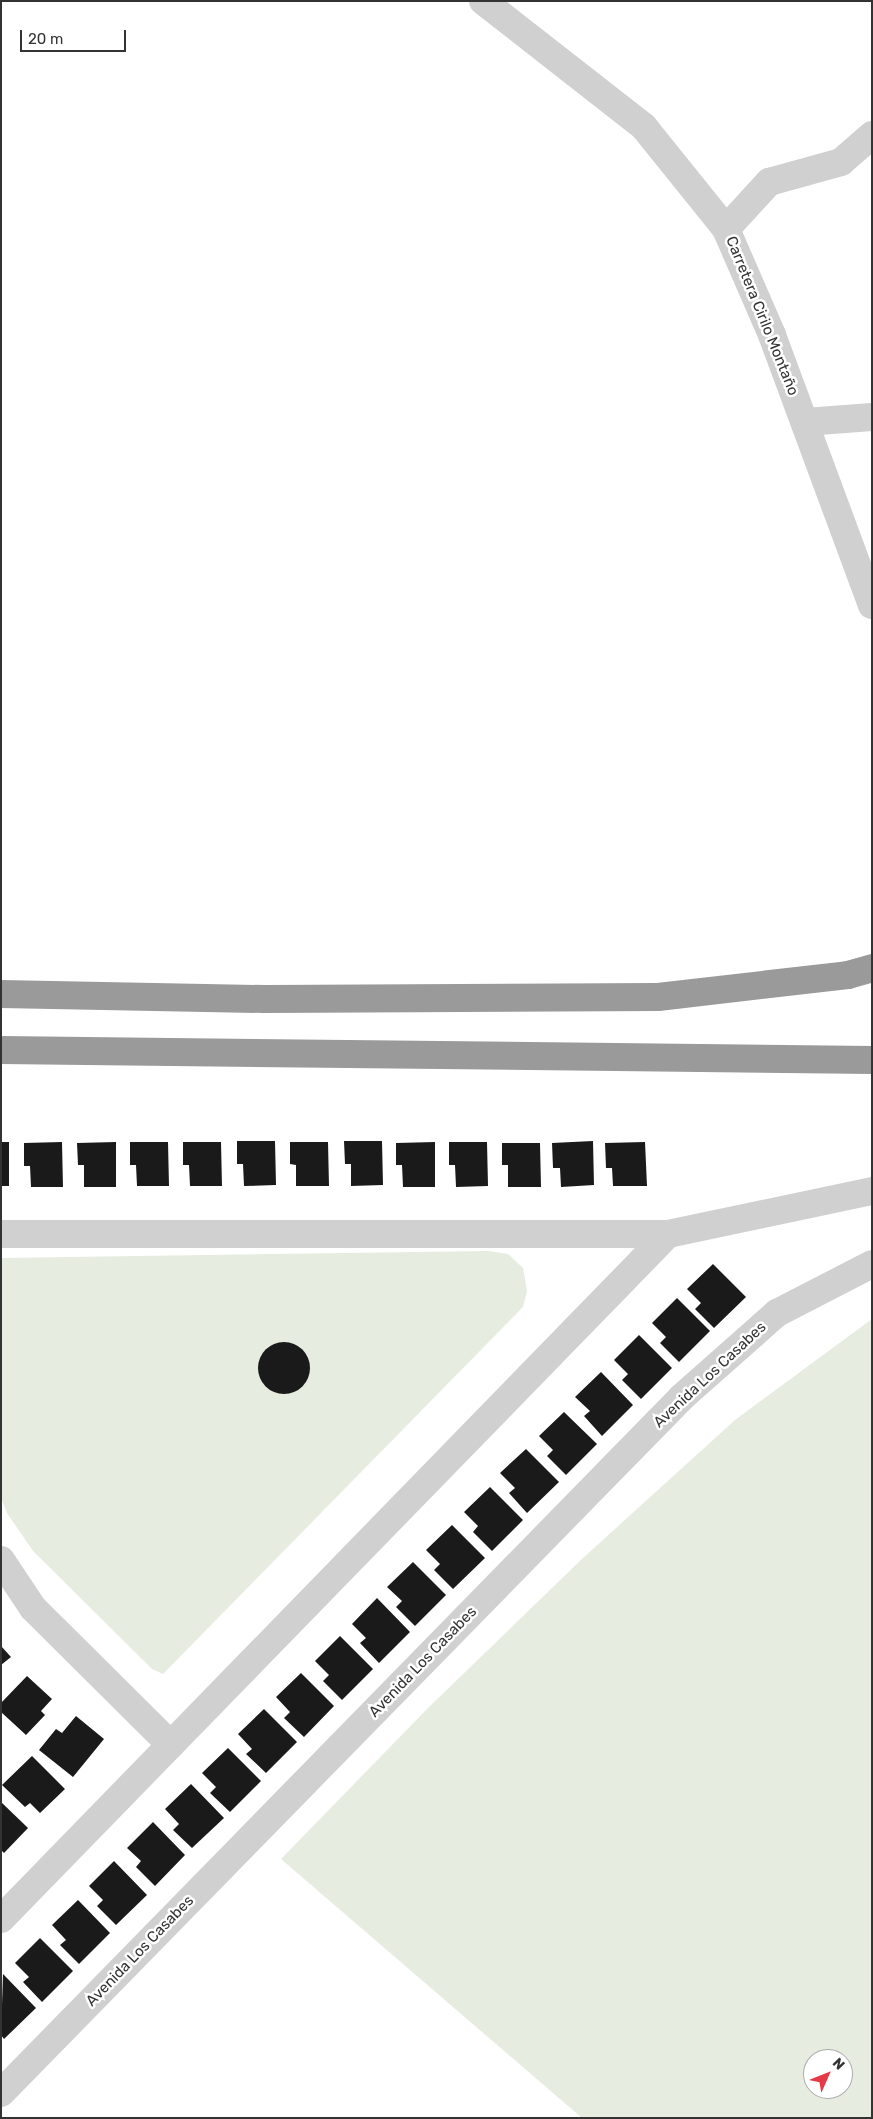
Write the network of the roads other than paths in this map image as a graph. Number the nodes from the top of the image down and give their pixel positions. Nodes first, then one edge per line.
1 (483, 1) edge
2 (872, 135) edge
3 (726, 229) junction
4 (872, 417) edge
5 (805, 422) junction
6 (872, 605) edge
7 (872, 968) edge
8 (1, 994) edge
9 (1, 1050) edge
10 (872, 1060) edge
11 (872, 1191) edge
12 (1, 1234) edge
13 (668, 1234) junction
14 (872, 1264) edge
15 (1, 1560) edge
16 (171, 1745) junction
17 (1, 1920) edge
18 (1, 2093) edge

1 - 3 street, Carretera Cirilo Montaño
2 - 3 street
3 - 5 street, Carretera Cirilo Montaño
4 - 5 street
5 - 6 street, Carretera Cirilo Montaño
7 - 8 highway
9 - 10 highway
11 - 13 street
12 - 13 street
13 - 16 street
14 - 18 street, Avenida Los Casabes
15 - 16 street
16 - 17 street

